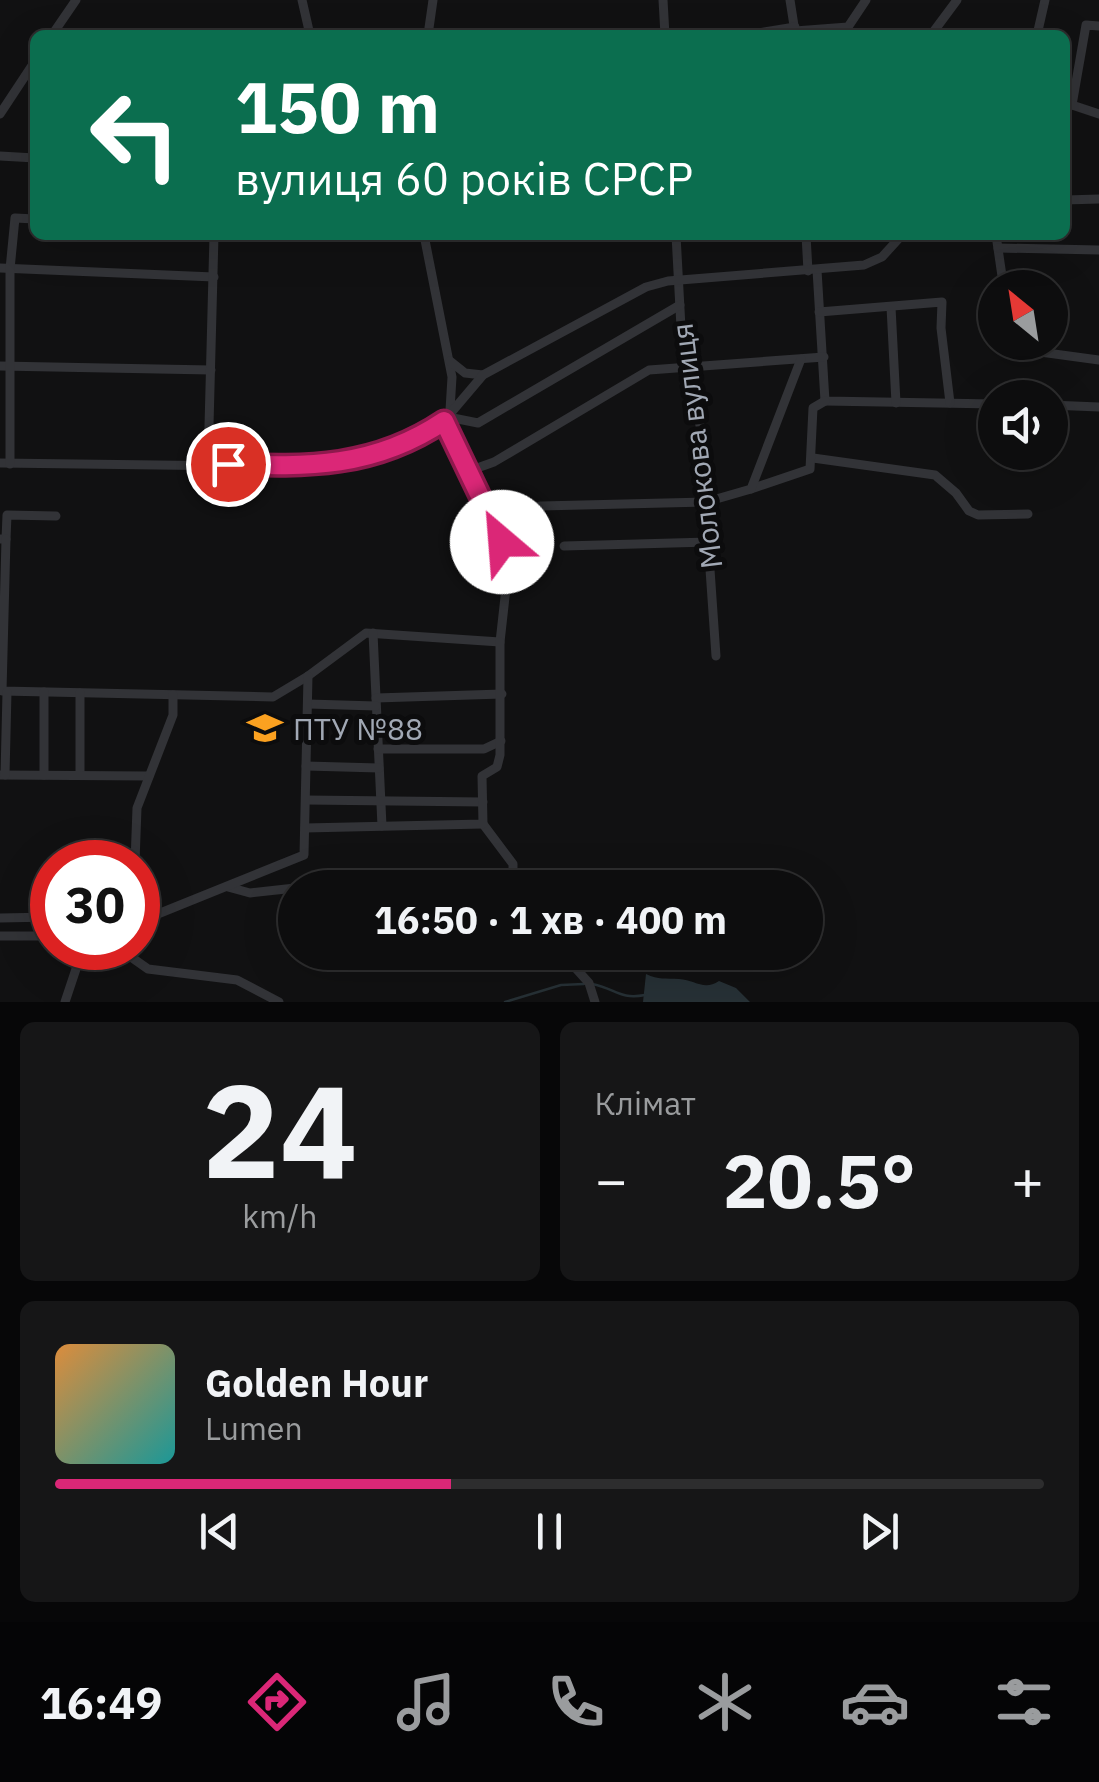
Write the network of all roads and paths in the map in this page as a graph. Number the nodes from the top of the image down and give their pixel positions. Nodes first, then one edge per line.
1 (76, 0) edge
2 (302, 0) edge
3 (433, 0) edge
4 (663, 0) edge
5 (790, 0) edge
6 (866, 0) edge
7 (957, 0) edge
8 (1046, 0) edge
9 (1099, 26) edge
10 (55, 30) edge
11 (309, 30) edge
12 (429, 30) edge
13 (665, 30) edge
14 (795, 30) edge
15 (808, 30) edge
16 (935, 30) edge
17 (1038, 30) edge
18 (30, 69) edge
19 (1070, 95) edge
20 (1070, 105) edge
21 (0, 114) edge
22 (1099, 114) edge
23 (0, 156) edge
24 (30, 158) edge
25 (1099, 199) edge
26 (1070, 200) edge
27 (30, 219) edge
28 (214, 240) edge
29 (425, 240) edge
30 (676, 240) edge
31 (807, 240) edge
32 (898, 240) edge
33 (997, 240) edge
34 (998, 248) junction
35 (1099, 250) edge
36 (5, 268) edge
37 (812, 270) junction
38 (1001, 270) edge
39 (214, 276) junction
40 (678, 280) junction
41 (680, 305) junction
42 (892, 307) junction
43 (820, 312) junction
44 (5, 317) edge
45 (1068, 356) edge
46 (824, 357) junction
47 (448, 358) junction
48 (801, 359) junction
49 (1099, 360) edge
50 (5, 366) edge
51 (210, 370) junction
52 (684, 370) junction
53 (483, 376) junction
54 (825, 401) junction
55 (896, 402) junction
56 (950, 403) junction
57 (978, 404) edge
58 (1068, 406) edge
59 (1099, 407) edge
60 (446, 419) junction
61 (813, 458) junction
62 (5, 463) edge
63 (208, 464) junction
64 (466, 472) junction
65 (751, 489) junction
66 (706, 502) junction
67 (518, 510) dead end
68 (1028, 514) dead end
69 (56, 516) dead end
70 (3, 539) edge
71 (709, 542) junction
72 (564, 546) dead end
73 (3, 585) edge
74 (373, 633) junction
75 (500, 642) junction
76 (716, 656) dead end
77 (2, 663) edge
78 (308, 676) junction
79 (5, 692) edge
80 (44, 692) junction
81 (80, 693) junction
82 (502, 694) junction
83 (173, 695) junction
84 (376, 702) junction
85 (308, 704) junction
86 (501, 741) junction
87 (378, 749) junction
88 (306, 766) junction
89 (379, 768) junction
90 (3, 775) edge
91 (44, 775) junction
92 (80, 776) junction
93 (149, 776) junction
94 (306, 800) junction
95 (380, 800) junction
96 (482, 802) junction
97 (482, 824) junction
98 (382, 826) junction
99 (305, 828) junction
100 (135, 840) edge
101 (513, 870) edge
102 (228, 887) junction
103 (278, 890) edge
104 (160, 913) edge
105 (0, 918) edge
106 (30, 918) edge
107 (0, 936) edge
108 (30, 936) edge
109 (75, 970) edge
110 (148, 970) edge
111 (577, 970) edge
112 (64, 1002) edge
113 (279, 1002) edge
114 (595, 1002) edge

1 - 10 street
2 - 11 street
3 - 12 street
4 - 13 street
5 - 14 street
6 - 15 street
7 - 16 street
8 - 17 street
9 - 19 street
18 - 21 street
20 - 22 street
23 - 24 street
25 - 26 street
27 - 36 street
28 - 39 street
29 - 47 street
30 - 40 street, Молокова вулиця
31 - 37 street
32 - 37 street
33 - 34 street
34 - 35 street
34 - 38 street
36 - 39 street
36 - 44 street
37 - 40 street
37 - 43 street
39 - 51 street
40 - 41 street, Молокова вулиця
40 - 53 street
41 - 52 street, Молокова вулиця
41 - 60 street
42 - 43 street
42 - 55 street
42 - 56 street
43 - 46 street
44 - 50 street
45 - 49 street
46 - 48 street
46 - 54 street
47 - 53 street
47 - 60 street
48 - 52 street
48 - 65 street
50 - 51 street
50 - 62 street
51 - 63 street
52 - 64 street
52 - 66 street, Молокова вулиця
53 - 60 street
54 - 55 street
54 - 61 street
55 - 56 street
56 - 57 street
58 - 59 street
60 - 63 street
60 - 64 street
61 - 65 street
61 - 68 street
62 - 63 street
64 - 75 street
65 - 66 street
66 - 67 street
66 - 71 street, Молокова вулиця
69 - 70 street
70 - 73 street
71 - 72 street
71 - 76 street, Молокова вулиця
73 - 77 street
74 - 75 street
74 - 78 street
74 - 84 street
75 - 82 street
77 - 79 street
78 - 83 street
78 - 85 street
79 - 80 street
79 - 90 street
80 - 81 street
80 - 91 street
81 - 83 street
81 - 92 street
82 - 84 street
82 - 86 street
83 - 93 street
84 - 85 street
84 - 87 street
85 - 88 street
86 - 87 street
86 - 96 street
87 - 89 street
88 - 89 street
88 - 94 street
89 - 95 street
90 - 91 street
91 - 92 street
92 - 93 street
93 - 100 street
94 - 95 street
94 - 99 street
95 - 96 street
95 - 98 street
96 - 97 street
97 - 98 street
97 - 101 street
98 - 99 street
99 - 102 street
102 - 103 street
102 - 104 street
105 - 106 street
107 - 108 street
109 - 112 street
110 - 113 street
111 - 114 street

